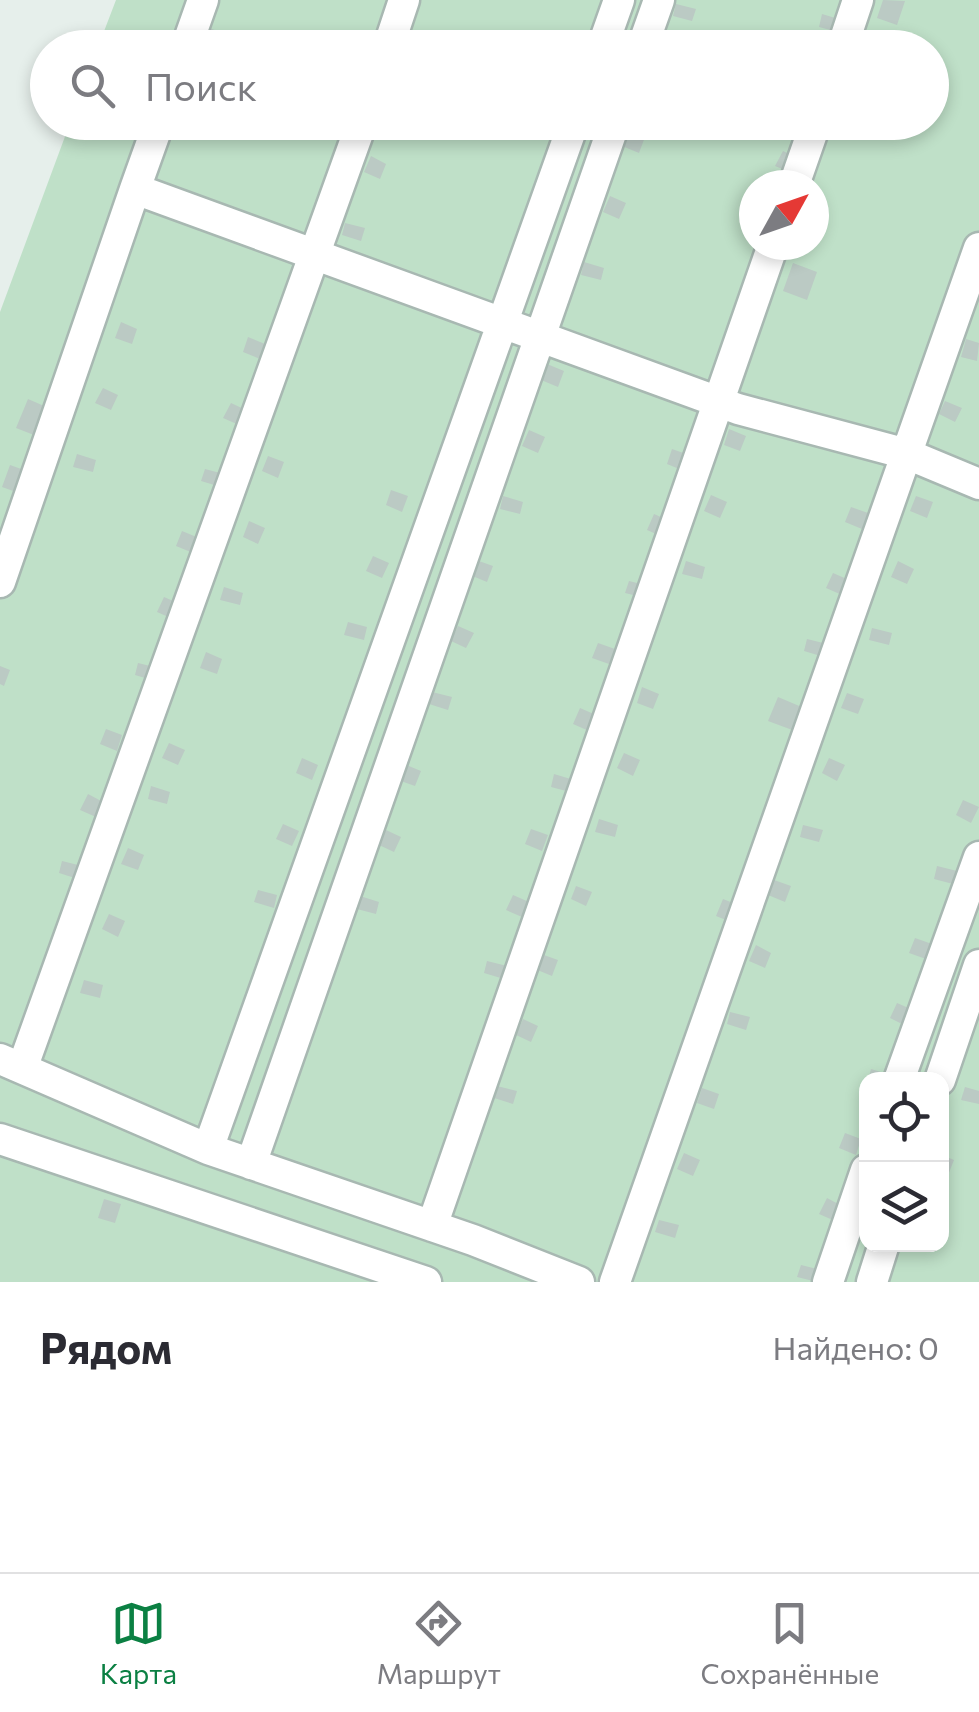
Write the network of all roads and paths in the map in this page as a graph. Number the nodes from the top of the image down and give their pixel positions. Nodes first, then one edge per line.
1 (203, 0) edge
2 (404, 0) edge
3 (619, 0) edge
4 (660, 0) edge
5 (858, 0) edge
6 (192, 30) edge
7 (394, 30) edge
8 (608, 30) edge
9 (649, 30) edge
10 (848, 30) edge
11 (152, 140) edge
12 (356, 140) edge
13 (567, 140) edge
14 (609, 140) edge
15 (810, 140) edge
16 (799, 170) edge
17 (135, 188) junction
18 (979, 248) edge
19 (316, 254) junction
20 (768, 260) edge
21 (501, 323) junction
22 (538, 336) junction
23 (719, 402) junction
24 (906, 454) junction
25 (979, 484) edge
26 (0, 582) edge
27 (979, 856) edge
28 (979, 965) edge
29 (12, 1062) edge
30 (902, 1072) edge
31 (943, 1072) edge
32 (0, 1139) edge
33 (208, 1150) junction
34 (252, 1164) junction
35 (859, 1191) edge
36 (432, 1226) junction
37 (881, 1252) edge
38 (426, 1282) edge
39 (579, 1282) edge
40 (616, 1282) edge
41 (828, 1282) edge
42 (872, 1282) edge

1 - 6 lane
2 - 7 lane
3 - 8 lane
4 - 9 lane
5 - 10 lane
11 - 17 lane
12 - 19 lane
13 - 21 lane
14 - 22 lane
15 - 16 lane
17 - 19 lane
17 - 26 lane
18 - 24 lane
19 - 21 lane
19 - 29 lane
20 - 23 lane
21 - 22 lane
21 - 33 lane
22 - 23 lane
22 - 34 lane
23 - 24 lane
23 - 36 lane
24 - 25 lane
24 - 40 lane
27 - 30 lane
28 - 31 lane
29 - 33 lane
32 - 38 lane
33 - 34 lane
34 - 36 lane
35 - 41 lane
36 - 39 lane
37 - 42 lane

